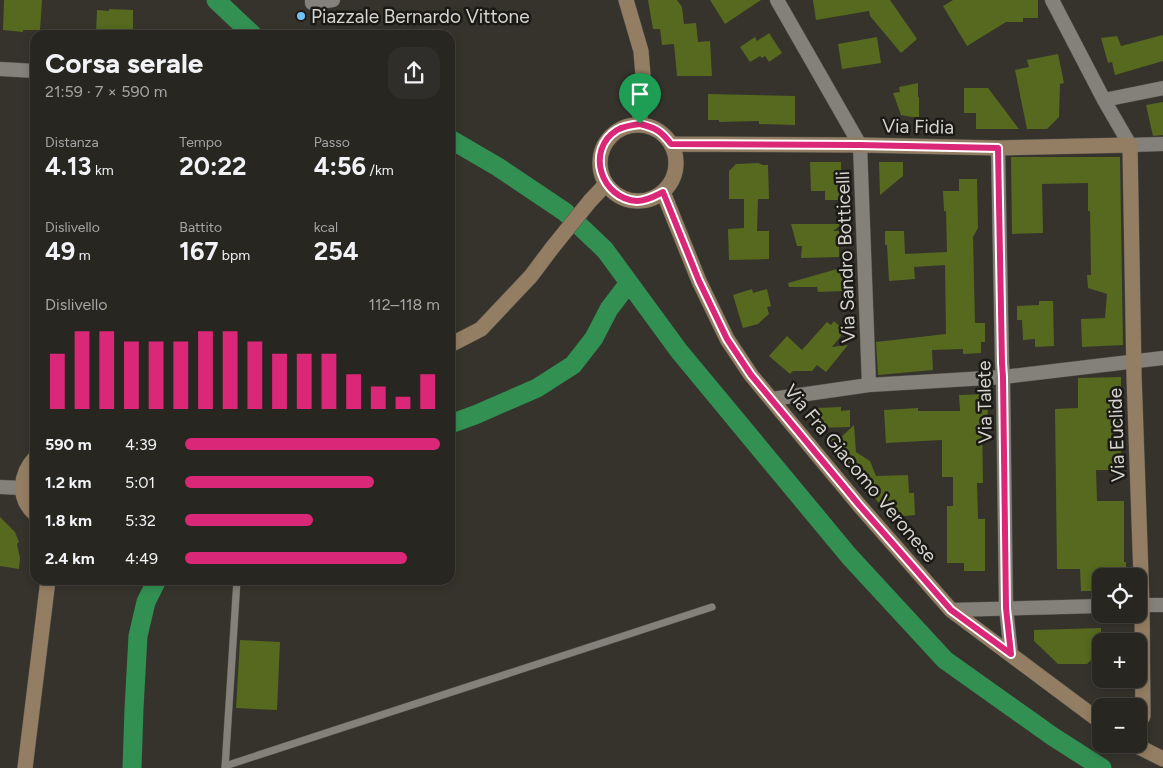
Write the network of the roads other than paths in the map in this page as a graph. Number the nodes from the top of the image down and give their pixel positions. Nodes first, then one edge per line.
1 (312, 0) edge
2 (333, 0) edge
3 (626, 0) edge
4 (777, 0) edge
5 (1052, 0) edge
6 (0, 69) edge
7 (30, 71) edge
8 (1163, 88) edge
9 (1104, 100) junction
10 (640, 124) junction
11 (671, 144) junction
12 (1163, 144) edge
13 (860, 145) junction
14 (1130, 145) junction
15 (998, 148) junction
16 (606, 184) junction
17 (663, 192) junction
18 (455, 343) edge
19 (1163, 358) edge
20 (1134, 361) junction
21 (1003, 377) junction
22 (869, 385) junction
23 (772, 399) junction
24 (30, 463) edge
25 (0, 487) edge
26 (22, 488) junction
27 (30, 508) edge
28 (1139, 568) edge
29 (47, 585) edge
30 (237, 585) edge
31 (1147, 605) edge
32 (1163, 605) edge
33 (1092, 606) edge
34 (712, 607) dead end
35 (1006, 608) junction
36 (951, 610) junction
37 (1140, 623) edge
38 (1011, 654) junction
39 (1143, 698) edge
40 (1092, 715) edge
41 (1147, 751) edge
42 (1163, 759) edge
43 (225, 767) edge
44 (25, 768) edge

1 - 2 street
3 - 10 street
4 - 13 street, Via Sandro Botticelli
5 - 9 street
6 - 7 street
8 - 9 street
9 - 14 street
10 - 11 street
10 - 16 street
11 - 13 street, Via Fidia
11 - 17 street
12 - 14 street, Via Fidia
13 - 15 street, Via Fidia
13 - 22 street, Via Sandro Botticelli
14 - 15 street, Via Fidia
14 - 20 street, Via Euclide
15 - 21 street, Via Talete
16 - 17 street
16 - 18 street
17 - 23 street, Via Fra Giacomo Veronese
19 - 20 street
20 - 21 street
20 - 28 street, Via Euclide
21 - 22 street
21 - 35 street, Via Talete
22 - 23 street
23 - 36 street, Via Fra Giacomo Veronese
24 - 26 street
25 - 26 street
26 - 27 street
29 - 44 street
30 - 43 lane
31 - 32 street
33 - 35 street
34 - 43 lane
35 - 36 street
35 - 38 street, Via Talete
36 - 38 street, Via Fra Giacomo Veronese
37 - 39 street, Via Euclide
38 - 40 street, Via Fra Giacomo Veronese
41 - 42 street

